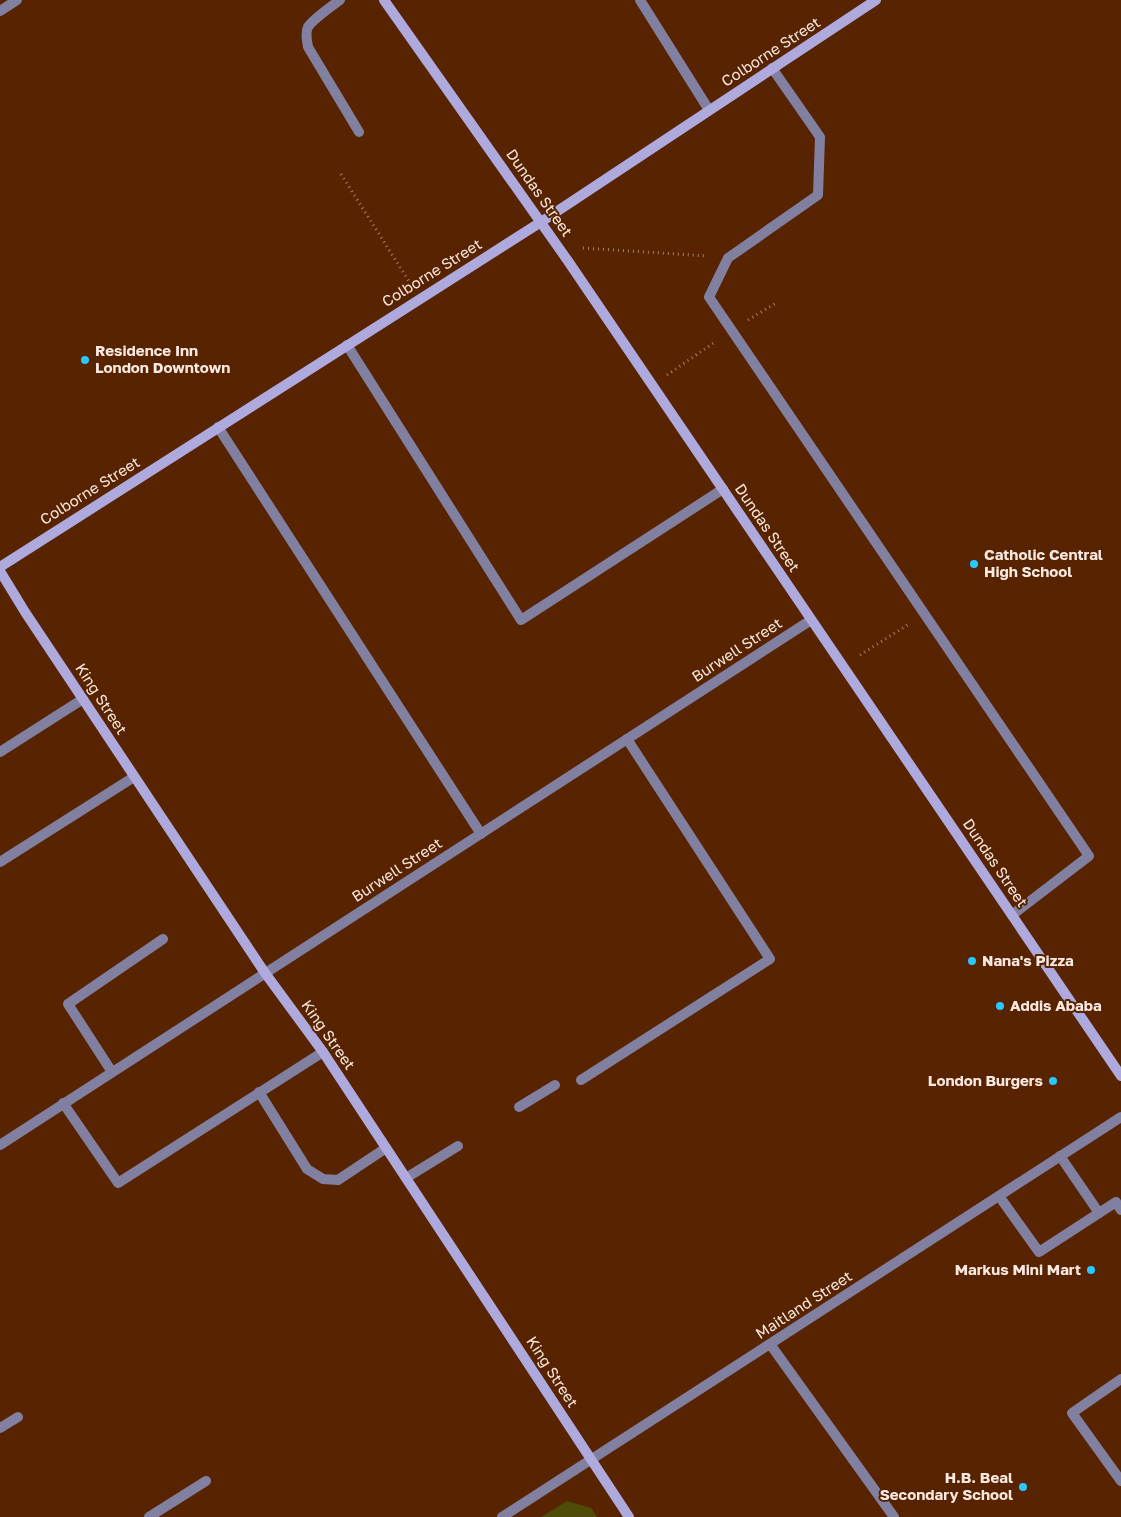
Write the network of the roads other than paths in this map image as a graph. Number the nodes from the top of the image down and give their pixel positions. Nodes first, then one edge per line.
1 (18, 0) edge
2 (340, 0) edge
3 (384, 0) edge
4 (640, 0) edge
5 (876, 0) edge
6 (0, 11) edge
7 (772, 68) junction
8 (709, 110) junction
9 (359, 132) dead end
10 (541, 222) junction
11 (347, 345) junction
12 (218, 427) junction
13 (722, 489) junction
14 (0, 567) edge
15 (0, 571) edge
16 (811, 620) junction
17 (83, 699) junction
18 (627, 739) junction
19 (0, 752) edge
20 (134, 777) junction
21 (481, 834) junction
22 (0, 862) edge
23 (1012, 915) junction
24 (163, 939) dead end
25 (265, 973) junction
26 (323, 1052) junction
27 (112, 1072) junction
28 (1121, 1076) edge
29 (580, 1080) dead end
30 (555, 1085) dead end
31 (260, 1092) junction
32 (64, 1103) junction
33 (519, 1107) dead end
34 (1121, 1117) edge
35 (0, 1145) edge
36 (458, 1146) dead end
37 (386, 1148) junction
38 (1060, 1156) junction
39 (406, 1178) junction
40 (999, 1196) junction
41 (1121, 1210) edge
42 (1099, 1214) junction
43 (770, 1344) junction
44 (1121, 1379) edge
45 (18, 1417) dead end
46 (0, 1428) edge
47 (592, 1460) junction
48 (206, 1481) dead end
49 (1121, 1481) edge
50 (149, 1517) edge
51 (502, 1517) edge
52 (629, 1517) edge
53 (894, 1517) edge

1 - 6 street
2 - 9 street
3 - 10 main road, Dundas Street
4 - 8 street
5 - 7 main road, Colborne Street
7 - 8 main road, Colborne Street
7 - 23 street
8 - 10 main road, Colborne Street
10 - 11 main road, Colborne Street
10 - 13 main road, Dundas Street
11 - 12 main road, Colborne Street
11 - 13 street
12 - 14 main road, Colborne Street
12 - 21 street
13 - 16 main road, Dundas Street
15 - 17 main road, King Street
16 - 18 street, Burwell Street
16 - 23 main road, Dundas Street
17 - 19 street
17 - 20 main road, King Street
18 - 21 street, Burwell Street
18 - 29 street
20 - 22 street
20 - 25 main road, King Street
21 - 25 street, Burwell Street
23 - 28 main road, Dundas Street
24 - 27 street
25 - 26 main road, King Street
25 - 27 street, Burwell Street
26 - 31 street
26 - 37 main road, King Street
27 - 32 street, Burwell Street
30 - 33 street
31 - 32 street
31 - 37 street
32 - 35 street, Burwell Street
34 - 38 street, Maitland Street
36 - 39 street
37 - 39 main road, King Street
38 - 40 street, Maitland Street
38 - 42 street
39 - 47 main road, King Street
40 - 42 street
40 - 43 street, Maitland Street
41 - 42 street
43 - 47 street, Maitland Street
43 - 53 street
44 - 49 street
45 - 46 street
47 - 51 street, Maitland Street
47 - 52 main road, King Street
48 - 50 street

